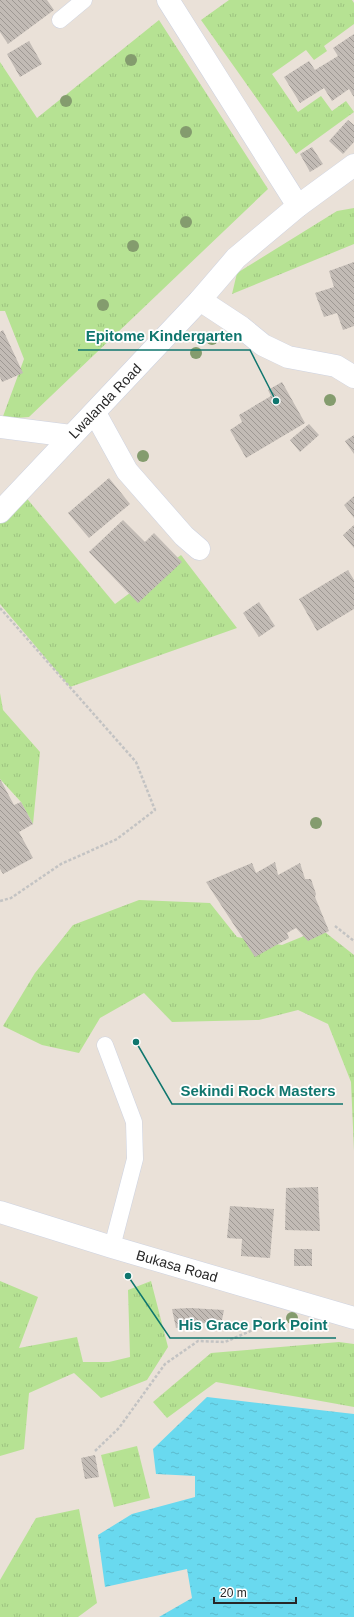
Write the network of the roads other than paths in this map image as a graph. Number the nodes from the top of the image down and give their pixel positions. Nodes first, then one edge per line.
1 (84, 0) edge
2 (168, 0) edge
3 (60, 20) dead end
4 (354, 165) edge
5 (298, 206) junction
6 (200, 300) junction
7 (354, 377) edge
8 (95, 413) junction
9 (0, 426) edge
10 (72, 436) junction
11 (0, 512) edge
12 (199, 549) dead end
13 (105, 1045) dead end
14 (0, 1212) edge
15 (112, 1247) junction
16 (354, 1318) edge

1 - 3 lane
2 - 5 street
4 - 5 street, Lwalanda Road
5 - 6 street, Lwalanda Road
6 - 7 street
6 - 8 street, Lwalanda Road
8 - 10 street, Lwalanda Road
8 - 12 street
9 - 10 street
10 - 11 street, Lwalanda Road
13 - 15 lane
14 - 15 street, Bukasa Road
15 - 16 street, Bukasa Road

